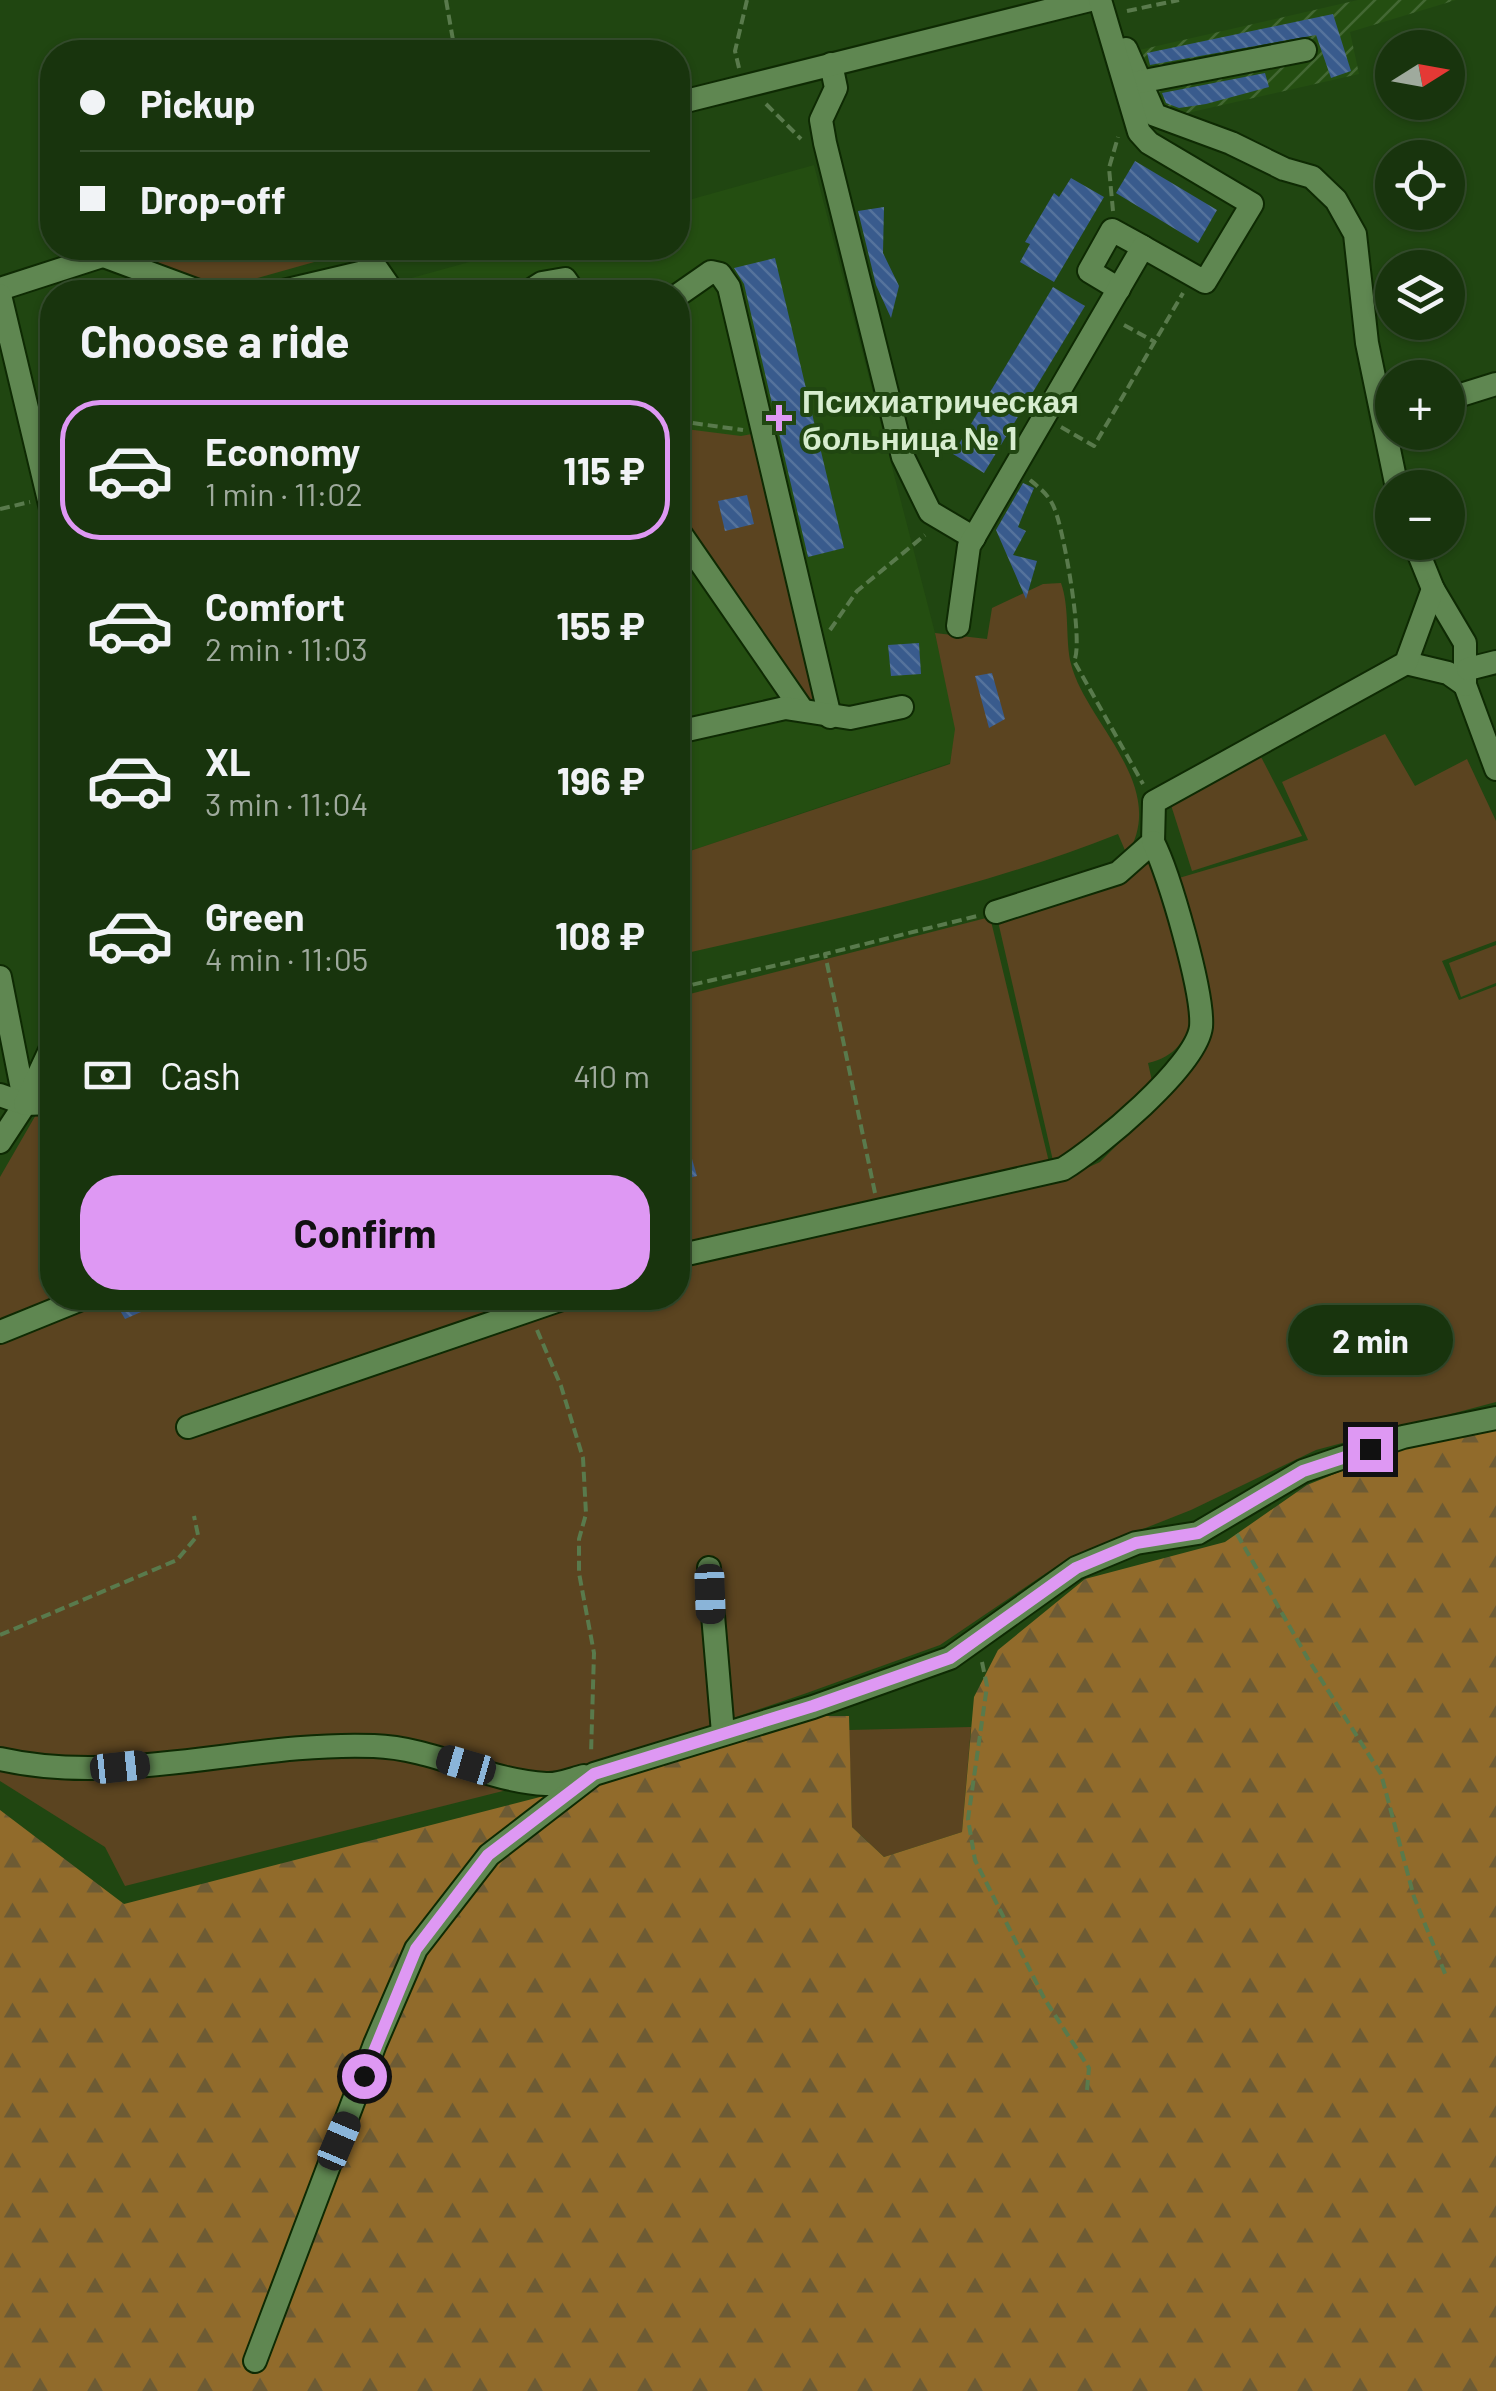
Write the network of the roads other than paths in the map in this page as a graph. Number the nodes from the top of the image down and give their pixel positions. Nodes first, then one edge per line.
1 (1098, 5) edge
2 (1111, 40) junction
3 (1305, 50) dead end
4 (831, 64) junction
5 (1140, 82) junction
6 (690, 101) edge
7 (1144, 247) junction
8 (86, 260) edge
9 (114, 260) edge
10 (369, 260) edge
11 (168, 280) edge
12 (313, 280) edge
13 (690, 287) edge
14 (1118, 290) junction
15 (0, 292) edge
16 (1375, 366) edge
17 (1496, 384) edge
18 (1465, 394) edge
19 (40, 459) edge
20 (974, 538) junction
21 (690, 547) edge
22 (1421, 560) edge
23 (1432, 589) junction
24 (958, 626) dead end
25 (1406, 662) junction
26 (1496, 662) edge
27 (1466, 677) junction
28 (902, 707) dead end
29 (801, 708) junction
30 (830, 717) junction
31 (690, 730) edge
32 (1496, 769) edge
33 (1153, 842) junction
34 (996, 912) road end
35 (0, 976) edge
36 (40, 1072) edge
37 (0, 1095) edge
38 (40, 1103) edge
39 (25, 1104) junction
40 (0, 1142) edge
41 (690, 1253) edge
42 (54, 1310) edge
43 (534, 1310) edge
44 (0, 1332) edge
45 (1496, 1418) edge
46 (188, 1427) dead end
47 (710, 1568) dead end
48 (723, 1733) junction
49 (0, 1758) edge
50 (594, 1774) junction
51 (255, 2361) dead end

1 - 2 street
1 - 4 street
2 - 5 street
2 - 7 street
3 - 5 street
4 - 6 street
4 - 20 street
5 - 16 street
7 - 14 street
7 - 14 street
8 - 15 street
9 - 11 street
10 - 12 street
13 - 30 street
14 - 20 street
15 - 19 street
17 - 18 street
20 - 24 street
21 - 29 street
22 - 23 street
23 - 25 street
23 - 27 street
25 - 27 street
25 - 33 street
26 - 27 street
27 - 32 street
28 - 30 street
29 - 30 street
29 - 31 street
33 - 34 street
33 - 41 street
35 - 39 street
36 - 39 street
37 - 39 street
38 - 39 street
39 - 40 street
42 - 44 street
43 - 46 street
45 - 48 street
47 - 48 street
48 - 50 street
49 - 50 street
50 - 51 street

